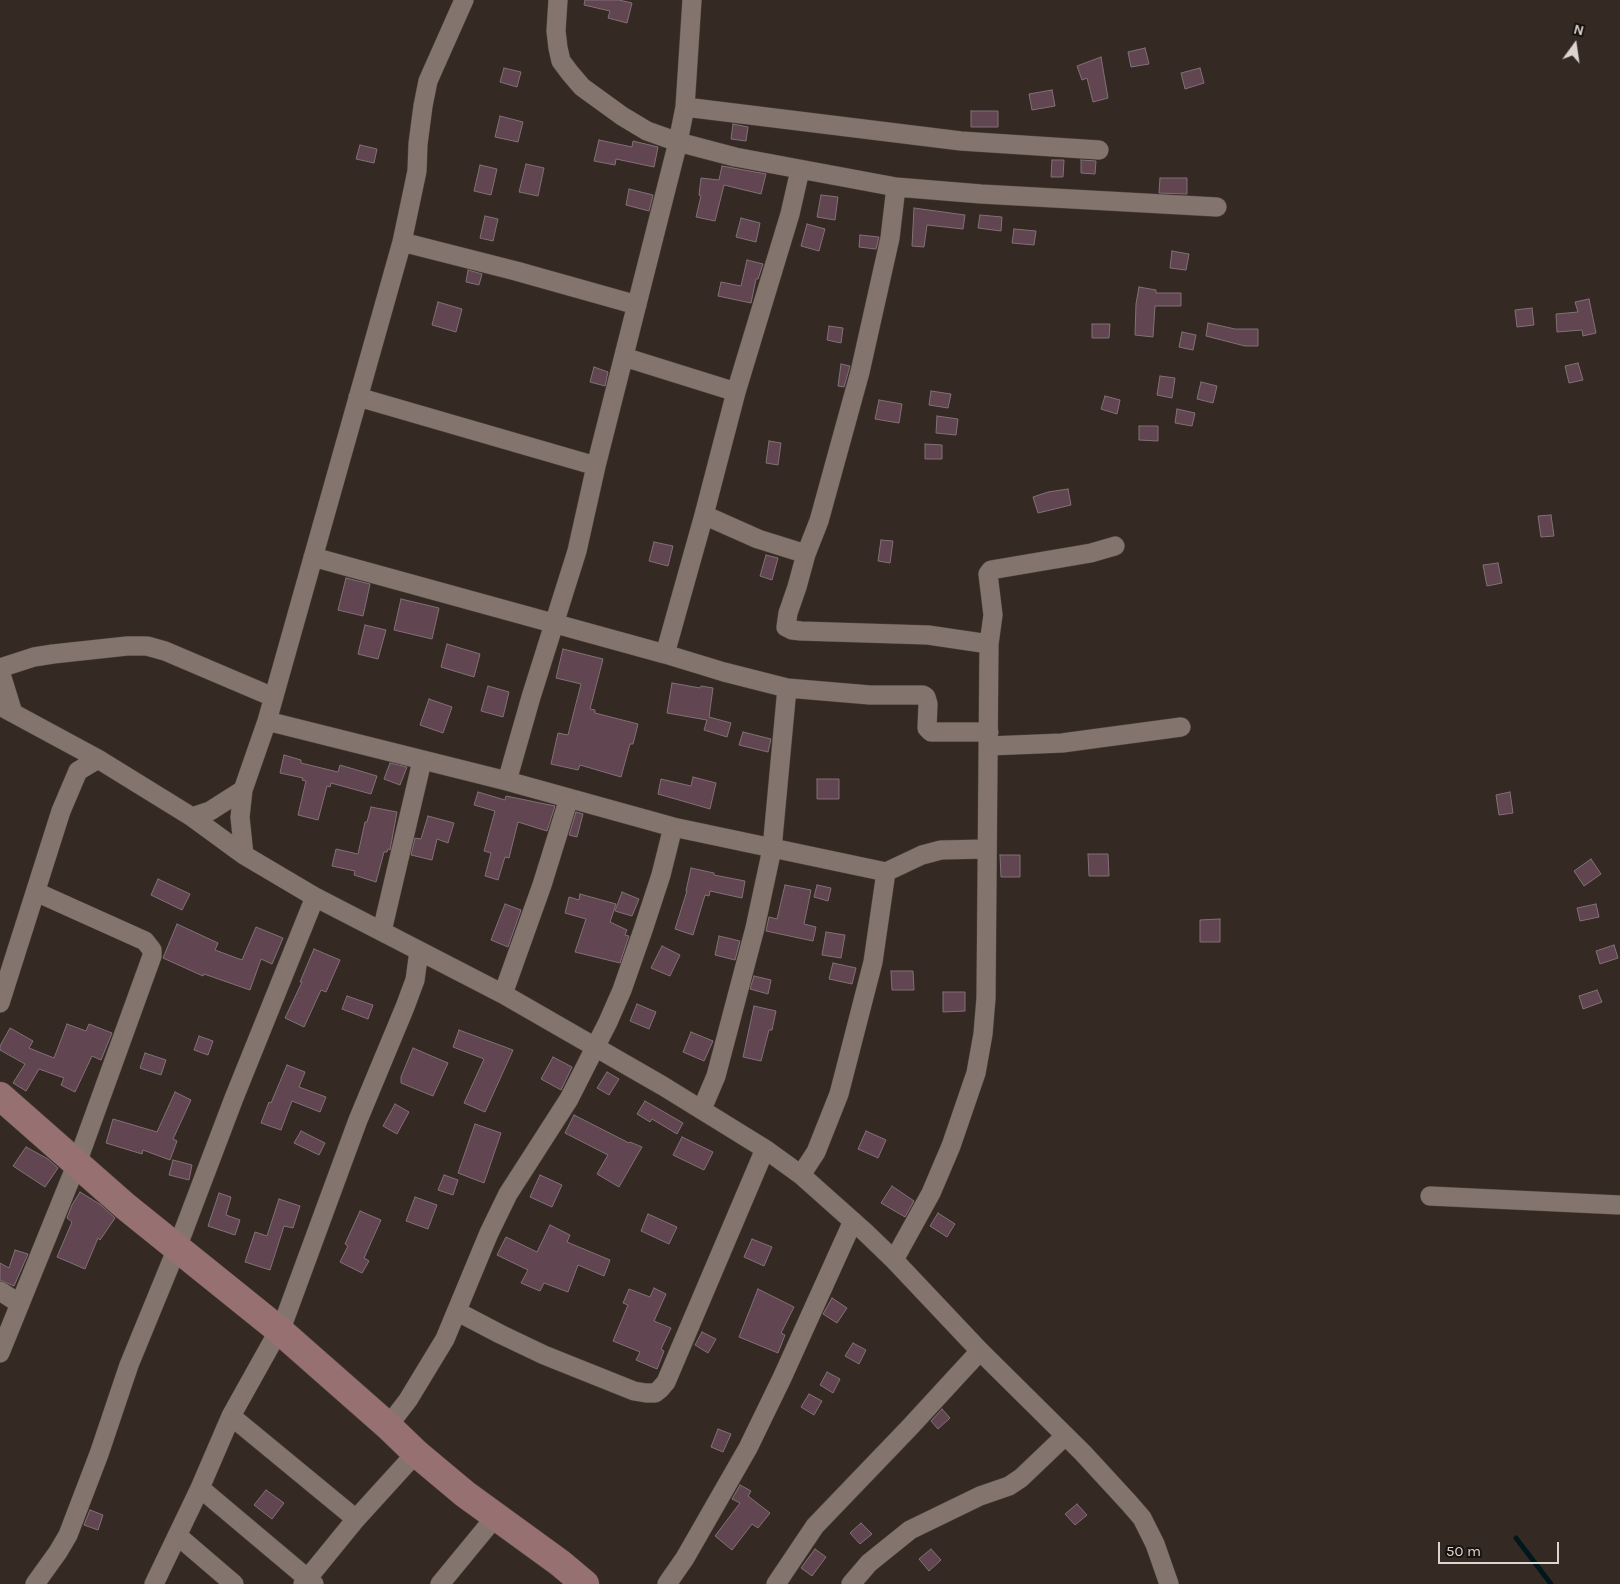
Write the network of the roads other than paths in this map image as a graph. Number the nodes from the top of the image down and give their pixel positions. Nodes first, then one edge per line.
1 (464, 0) edge
2 (558, 0) edge
3 (692, 0) edge
4 (685, 107) junction
5 (678, 142) junction
6 (1099, 150) dead end
7 (800, 170) junction
8 (896, 187) junction
9 (1217, 207) dead end
10 (402, 242) junction
11 (637, 305) junction
12 (624, 357) junction
13 (736, 392) junction
14 (358, 397) junction
15 (596, 466) junction
16 (704, 514) junction
17 (1115, 546) dead end
18 (806, 554) junction
19 (313, 557) junction
20 (554, 624) junction
21 (989, 644) junction
22 (666, 654) junction
23 (0, 670) edge
24 (787, 688) junction
25 (273, 697) junction
26 (7, 710) edge
27 (267, 721) junction
28 (1181, 727) dead end
29 (989, 739) junction
30 (68, 742) junction
31 (98, 759) junction
32 (422, 761) junction
33 (78, 771) junction
34 (507, 781) junction
35 (243, 790) junction
36 (569, 798) junction
37 (192, 817) junction
38 (673, 827) junction
39 (772, 849) junction
40 (986, 849) junction
41 (244, 855) junction
42 (886, 872) junction
43 (36, 892) junction
44 (315, 897) junction
45 (382, 931) junction
46 (419, 951) junction
47 (503, 994) junction
48 (0, 1002) edge
49 (596, 1048) junction
50 (0, 1096) edge
51 (702, 1109) junction
52 (765, 1149) junction
53 (77, 1163) junction
54 (801, 1175) junction
55 (1430, 1196) dead end
56 (1620, 1205) edge
57 (853, 1221) junction
58 (177, 1248) junction
59 (894, 1260) junction
60 (0, 1292) edge
61 (20, 1304) junction
62 (458, 1312) junction
63 (279, 1330) junction
64 (980, 1351) junction
65 (0, 1353) edge
66 (231, 1416) junction
67 (388, 1426) junction
68 (1065, 1436) junction
69 (416, 1453) junction
70 (200, 1488) junction
71 (496, 1516) junction
72 (356, 1519) junction
73 (178, 1536) junction
74 (158, 1582) edge
75 (308, 1582) edge
76 (35, 1584) edge
77 (234, 1584) edge
78 (440, 1584) edge
79 (585, 1584) edge
80 (667, 1584) edge
81 (776, 1584) edge
82 (852, 1584) edge
83 (1169, 1584) edge

1 - 10 street
2 - 5 street
3 - 4 street
4 - 5 street
4 - 6 street
5 - 7 street
5 - 11 street
7 - 8 street
7 - 13 street
8 - 9 street
8 - 18 street
10 - 11 street
10 - 14 street
11 - 12 street
12 - 13 street
12 - 15 street
13 - 16 street
14 - 15 street
14 - 19 street
15 - 20 street
16 - 18 street
16 - 22 street
17 - 21 street
18 - 21 street
19 - 20 street
19 - 25 street
20 - 22 street
20 - 34 street
21 - 29 street
22 - 24 street
23 - 25 street
23 - 26 street
24 - 29 street
24 - 39 street
25 - 27 street
26 - 30 street
27 - 32 street
27 - 35 street
28 - 29 street
29 - 40 street
30 - 31 street
30 - 33 street
31 - 33 street
31 - 37 street
32 - 34 street
32 - 45 street
33 - 43 street
34 - 36 street
35 - 37 street
35 - 41 street
36 - 38 street
36 - 47 street
37 - 41 street
38 - 39 street
38 - 49 street
39 - 42 street
39 - 51 street
40 - 42 street
40 - 59 street
41 - 44 street
42 - 54 street
43 - 48 street
43 - 53 street
44 - 45 street
44 - 58 street
45 - 46 street
46 - 47 street
46 - 63 street
47 - 49 street
49 - 51 street
49 - 62 street
50 - 53 street
51 - 52 street
52 - 54 street
52 - 62 street
53 - 58 street
53 - 61 street
54 - 57 street
55 - 56 street
57 - 59 street
57 - 80 street
58 - 63 street
58 - 76 street
59 - 64 street
60 - 61 street
61 - 65 street
62 - 67 street
63 - 66 street
63 - 67 street
64 - 68 street
64 - 81 street
66 - 70 street
66 - 72 street
67 - 69 street
68 - 82 street
68 - 83 street
69 - 71 street
69 - 72 street
70 - 73 street
70 - 75 street
71 - 78 street
71 - 79 street
72 - 75 street
73 - 74 street
73 - 77 street

